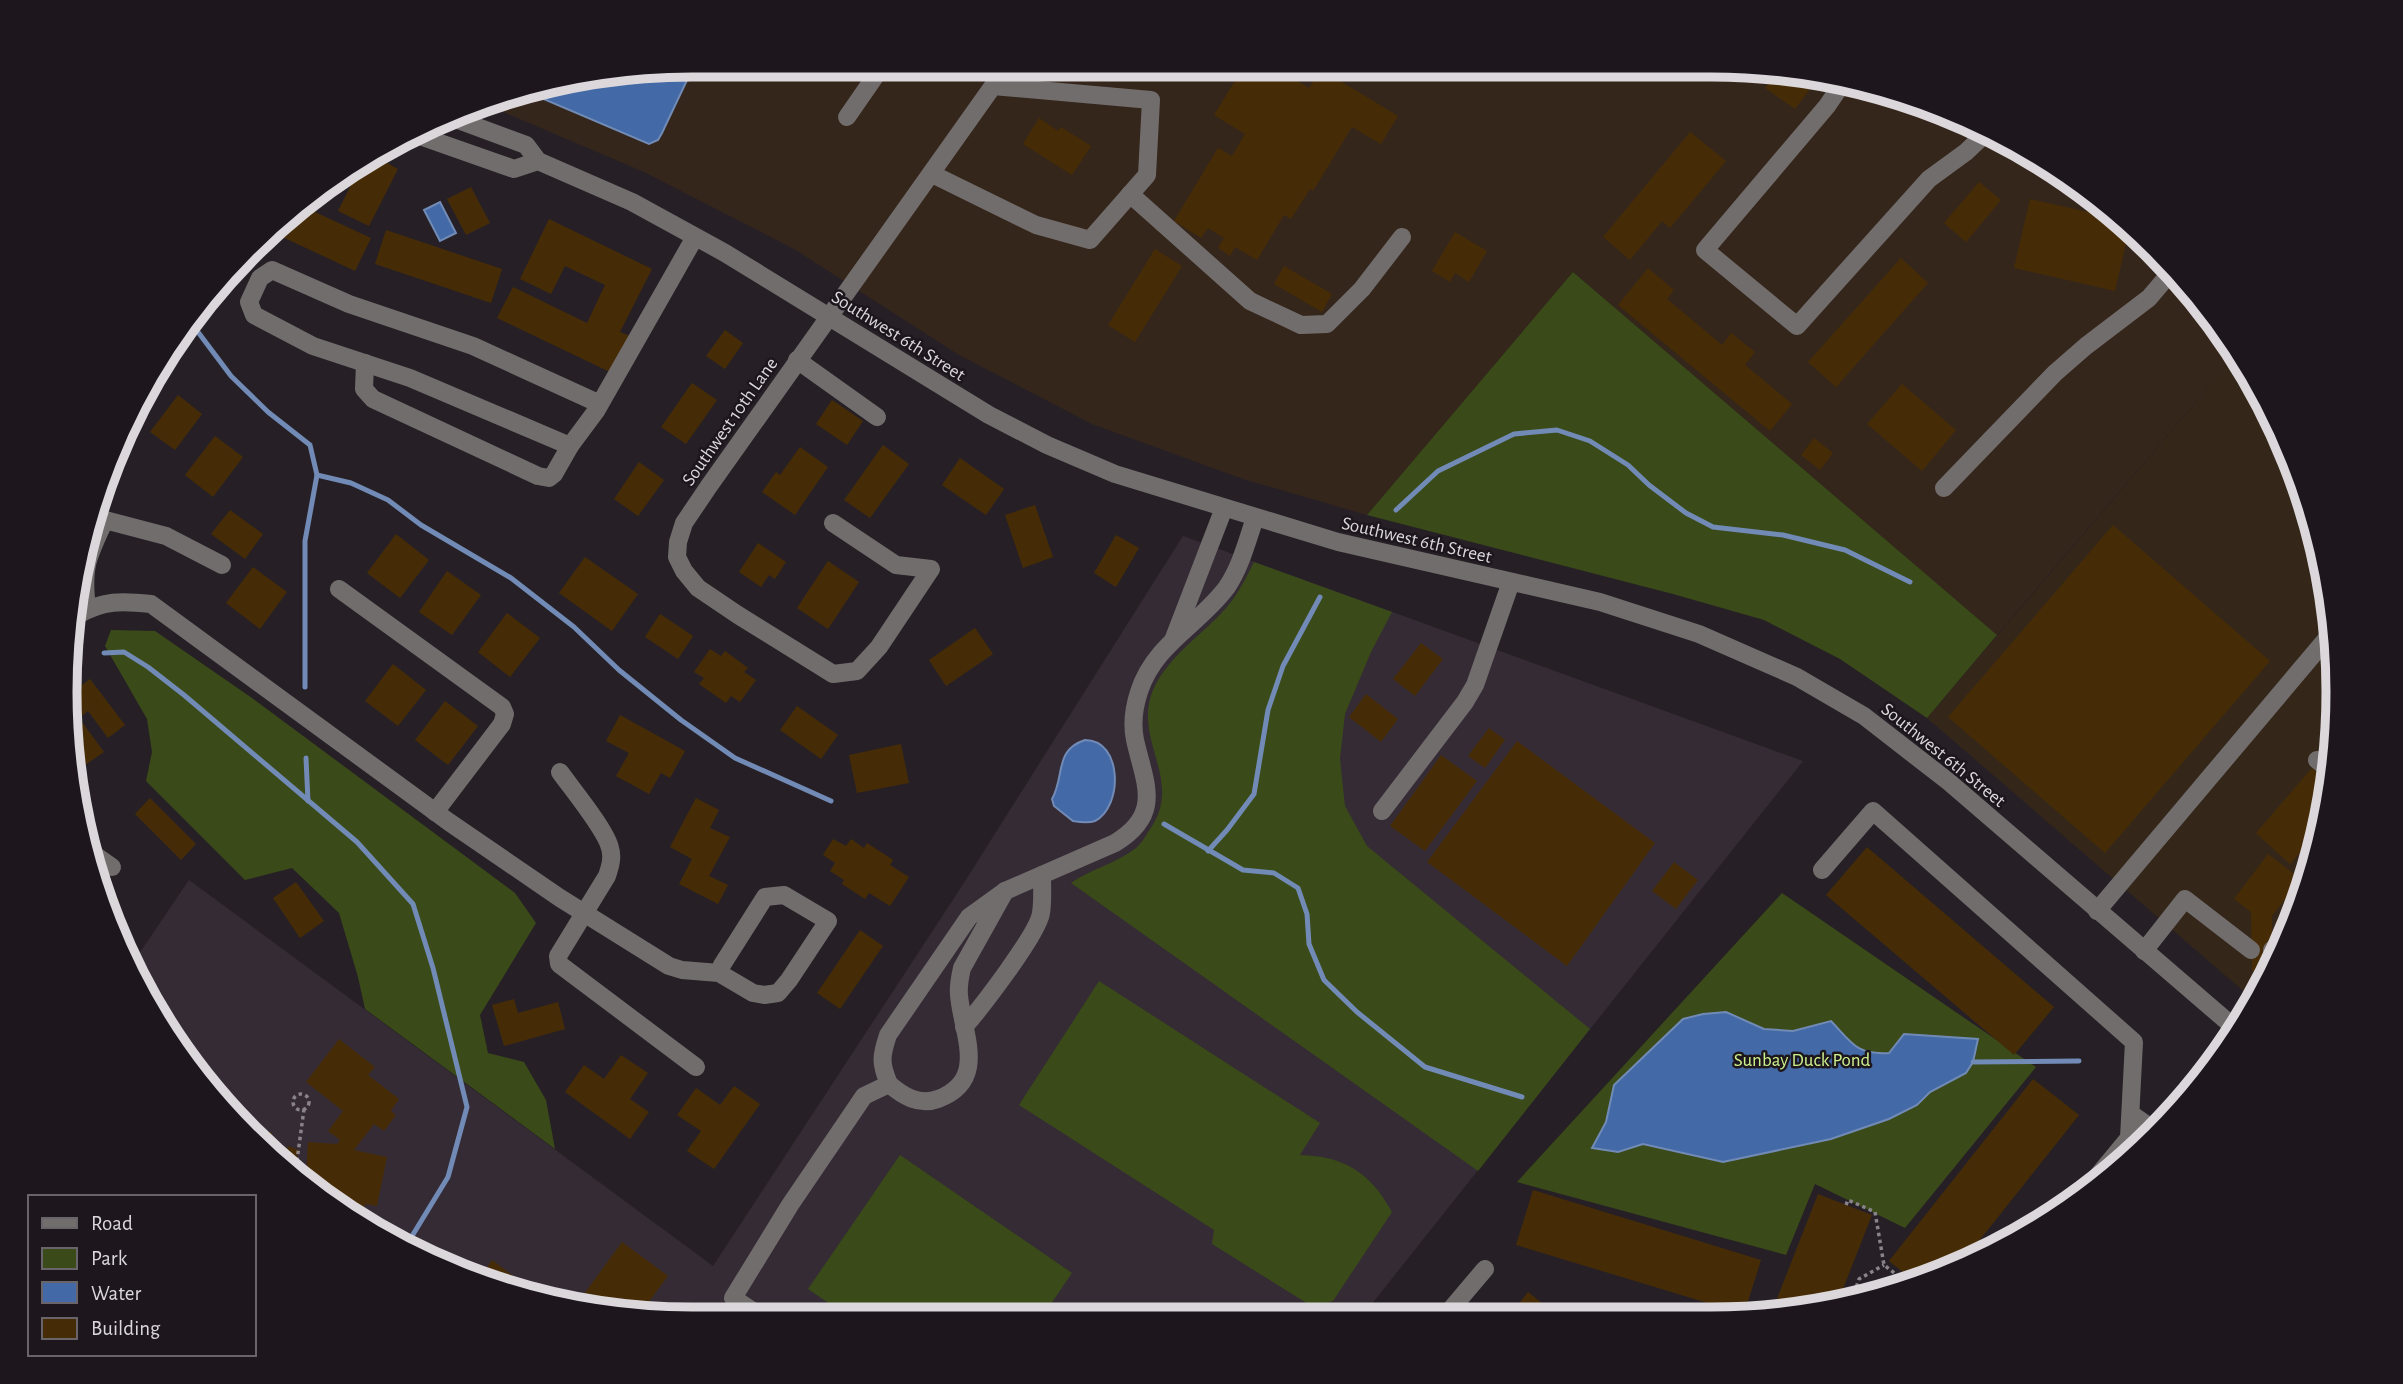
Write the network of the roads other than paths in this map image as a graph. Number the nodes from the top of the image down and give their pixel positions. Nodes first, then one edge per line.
1 (875, 77) edge
2 (1838, 91) edge
3 (847, 117) dead end
4 (463, 122) edge
5 (425, 138) edge
6 (1980, 139) edge
7 (538, 161) junction
8 (932, 174) junction
9 (1130, 194) junction
10 (695, 237) junction
11 (1402, 237) dead end
12 (2165, 279) edge
13 (829, 316) junction
14 (797, 360) junction
15 (365, 363) junction
16 (600, 404) junction
17 (877, 417) dead end
18 (570, 446) junction
19 (1944, 488) dead end
20 (1224, 508) junction
21 (1255, 517) junction
22 (833, 523) dead end
23 (97, 536) edge
24 (222, 565) dead end
25 (1511, 582) junction
26 (339, 589) dead end
27 (82, 612) edge
28 (1174, 638) junction
29 (2324, 642) edge
30 (2317, 760) dead end
31 (2322, 764) edge
32 (560, 772) dead end
33 (1382, 811) dead end
34 (436, 812) junction
35 (100, 859) edge
36 (112, 867) dead end
37 (1822, 870) dead end
38 (1042, 875) junction
39 (1005, 891) junction
40 (2097, 911) junction
41 (585, 914) junction
42 (2251, 950) dead end
43 (2144, 951) junction
44 (719, 973) junction
45 (2229, 1023) edge
46 (964, 1027) junction
47 (696, 1067) dead end
48 (890, 1084) junction
49 (2130, 1114) junction
50 (2147, 1126) edge
51 (2114, 1155) edge
52 (1485, 1269) dead end
53 (746, 1307) edge
54 (1453, 1307) edge

1 - 3 street
2 - 6 street
4 - 7 street, Southwest 6th Street
5 - 7 street
7 - 10 street, Southwest 6th Street
8 - 9 street
8 - 9 street, Southwest 10th Lane
8 - 13 street, Southwest 10th Lane
9 - 11 street
10 - 13 street, Southwest 6th Street
10 - 16 street
12 - 19 street
13 - 14 street, Southwest 10th Lane
13 - 20 street, Southwest 6th Street
14 - 17 street
14 - 22 street, Southwest 10th Lane
15 - 16 street
15 - 18 street
15 - 18 street
16 - 18 street
20 - 21 street, Southwest 6th Street
20 - 28 street
21 - 25 street, Southwest 6th Street
21 - 28 street
23 - 24 street
25 - 33 street
25 - 40 street, Southwest 6th Street
26 - 34 street
27 - 34 street
28 - 38 street
29 - 40 street
30 - 31 street
32 - 41 street
34 - 41 street
35 - 36 street
37 - 49 street
38 - 39 street
38 - 46 street
39 - 46 street
39 - 48 street
40 - 43 street, Southwest 6th Street
41 - 44 street
41 - 47 street
42 - 43 street
43 - 45 street, Southwest 6th Street
44 - 44 street
46 - 48 street
48 - 53 street
49 - 50 street
49 - 51 street
52 - 54 street

